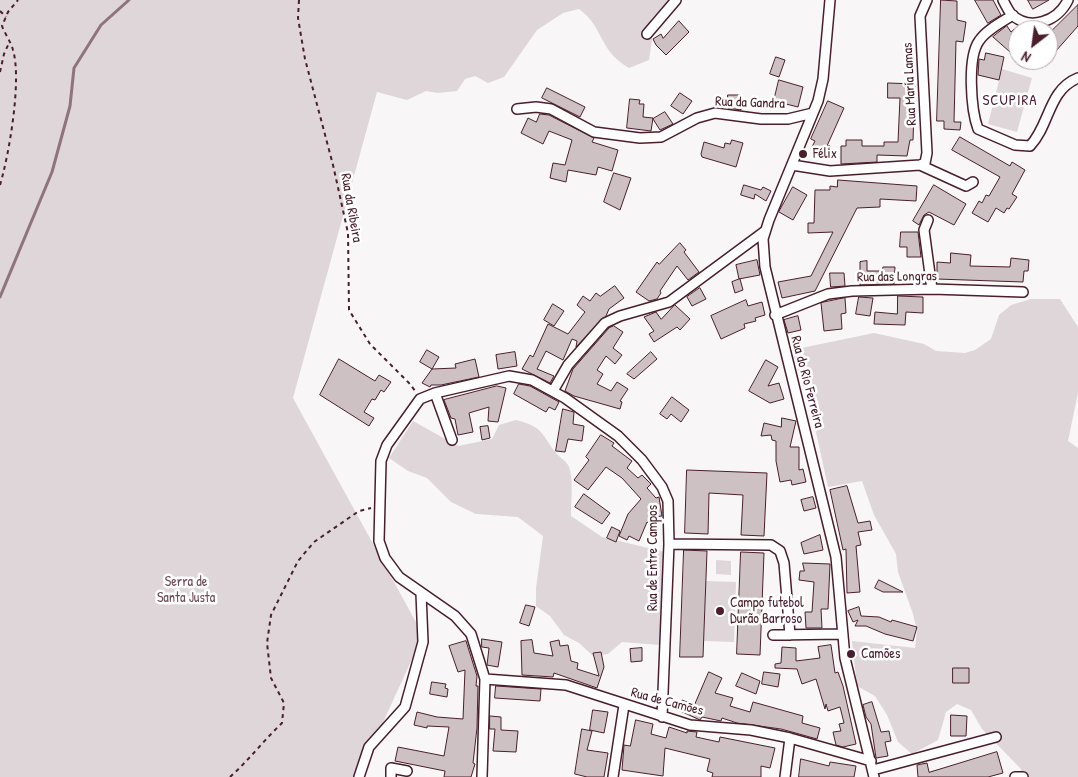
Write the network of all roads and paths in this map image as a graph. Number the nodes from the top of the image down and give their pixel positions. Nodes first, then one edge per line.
1 (18, 0) edge
2 (299, 0) edge
3 (676, 0) edge
4 (830, 0) edge
5 (927, 0) edge
6 (1003, 0) edge
7 (1068, 0) edge
8 (0, 11) edge
9 (1013, 15) junction
10 (6, 16) junction
11 (648, 34) dead end
12 (9, 43) junction
13 (4, 54) junction
14 (0, 58) edge
15 (0, 72) edge
16 (1078, 78) edge
17 (517, 109) dead end
18 (813, 113) junction
19 (792, 165) junction
20 (920, 165) junction
21 (973, 182) dead end
22 (0, 185) edge
23 (928, 220) dead end
24 (765, 231) junction
25 (932, 289) junction
26 (1023, 292) dead end
27 (776, 315) junction
28 (553, 391) junction
29 (435, 393) junction
30 (420, 399) junction
31 (452, 440) dead end
32 (380, 505) junction
33 (669, 544) junction
34 (421, 593) junction
35 (843, 634) junction
36 (773, 635) dead end
37 (790, 635) junction
38 (485, 679) junction
39 (624, 705) junction
40 (662, 717) junction
41 (996, 737) dead end
42 (790, 738) junction
43 (873, 769) edge
44 (407, 770) dead end
45 (230, 777) edge
46 (359, 777) edge
47 (392, 777) edge
48 (482, 777) edge
49 (613, 777) edge
50 (785, 777) edge
51 (1015, 777) edge
52 (1023, 777) edge

1 - 10 path
2 - 30 path, Rua da Ribeira
3 - 11 street
4 - 18 street, Rua do Rio Ferreira
5 - 20 street, Rua Maria Lamas
6 - 9 street
7 - 9 street
8 - 10 path
9 - 16 street
10 - 12 path
12 - 13 path
12 - 22 path
13 - 14 path
13 - 15 path
17 - 18 street, Rua da Gandra
18 - 19 street, Rua do Rio Ferreira
19 - 20 street
19 - 24 street, Rua do Rio Ferreira
20 - 21 street
23 - 25 street
24 - 27 street, Rua do Rio Ferreira
24 - 28 street
25 - 26 street, Rua das Longras
25 - 27 street, Rua das Longras
27 - 35 street, Rua do Rio Ferreira
28 - 29 street, Rua de Entre Campos
28 - 33 street, Rua de Entre Campos
29 - 30 street, Rua de Entre Campos
29 - 31 street
30 - 32 street
32 - 34 street
32 - 45 path
33 - 37 street
33 - 40 street, Rua de Entre Campos
34 - 38 street
34 - 46 street
35 - 37 street
35 - 43 street, Rua do Rio Ferreira
36 - 37 street
38 - 39 street, Rua de Camões
38 - 48 street
39 - 40 street, Rua de Camões
39 - 49 street
40 - 42 street, Rua de Camões
41 - 43 street
42 - 43 street, Rua de Camões
42 - 50 street
44 - 47 street
51 - 52 street

